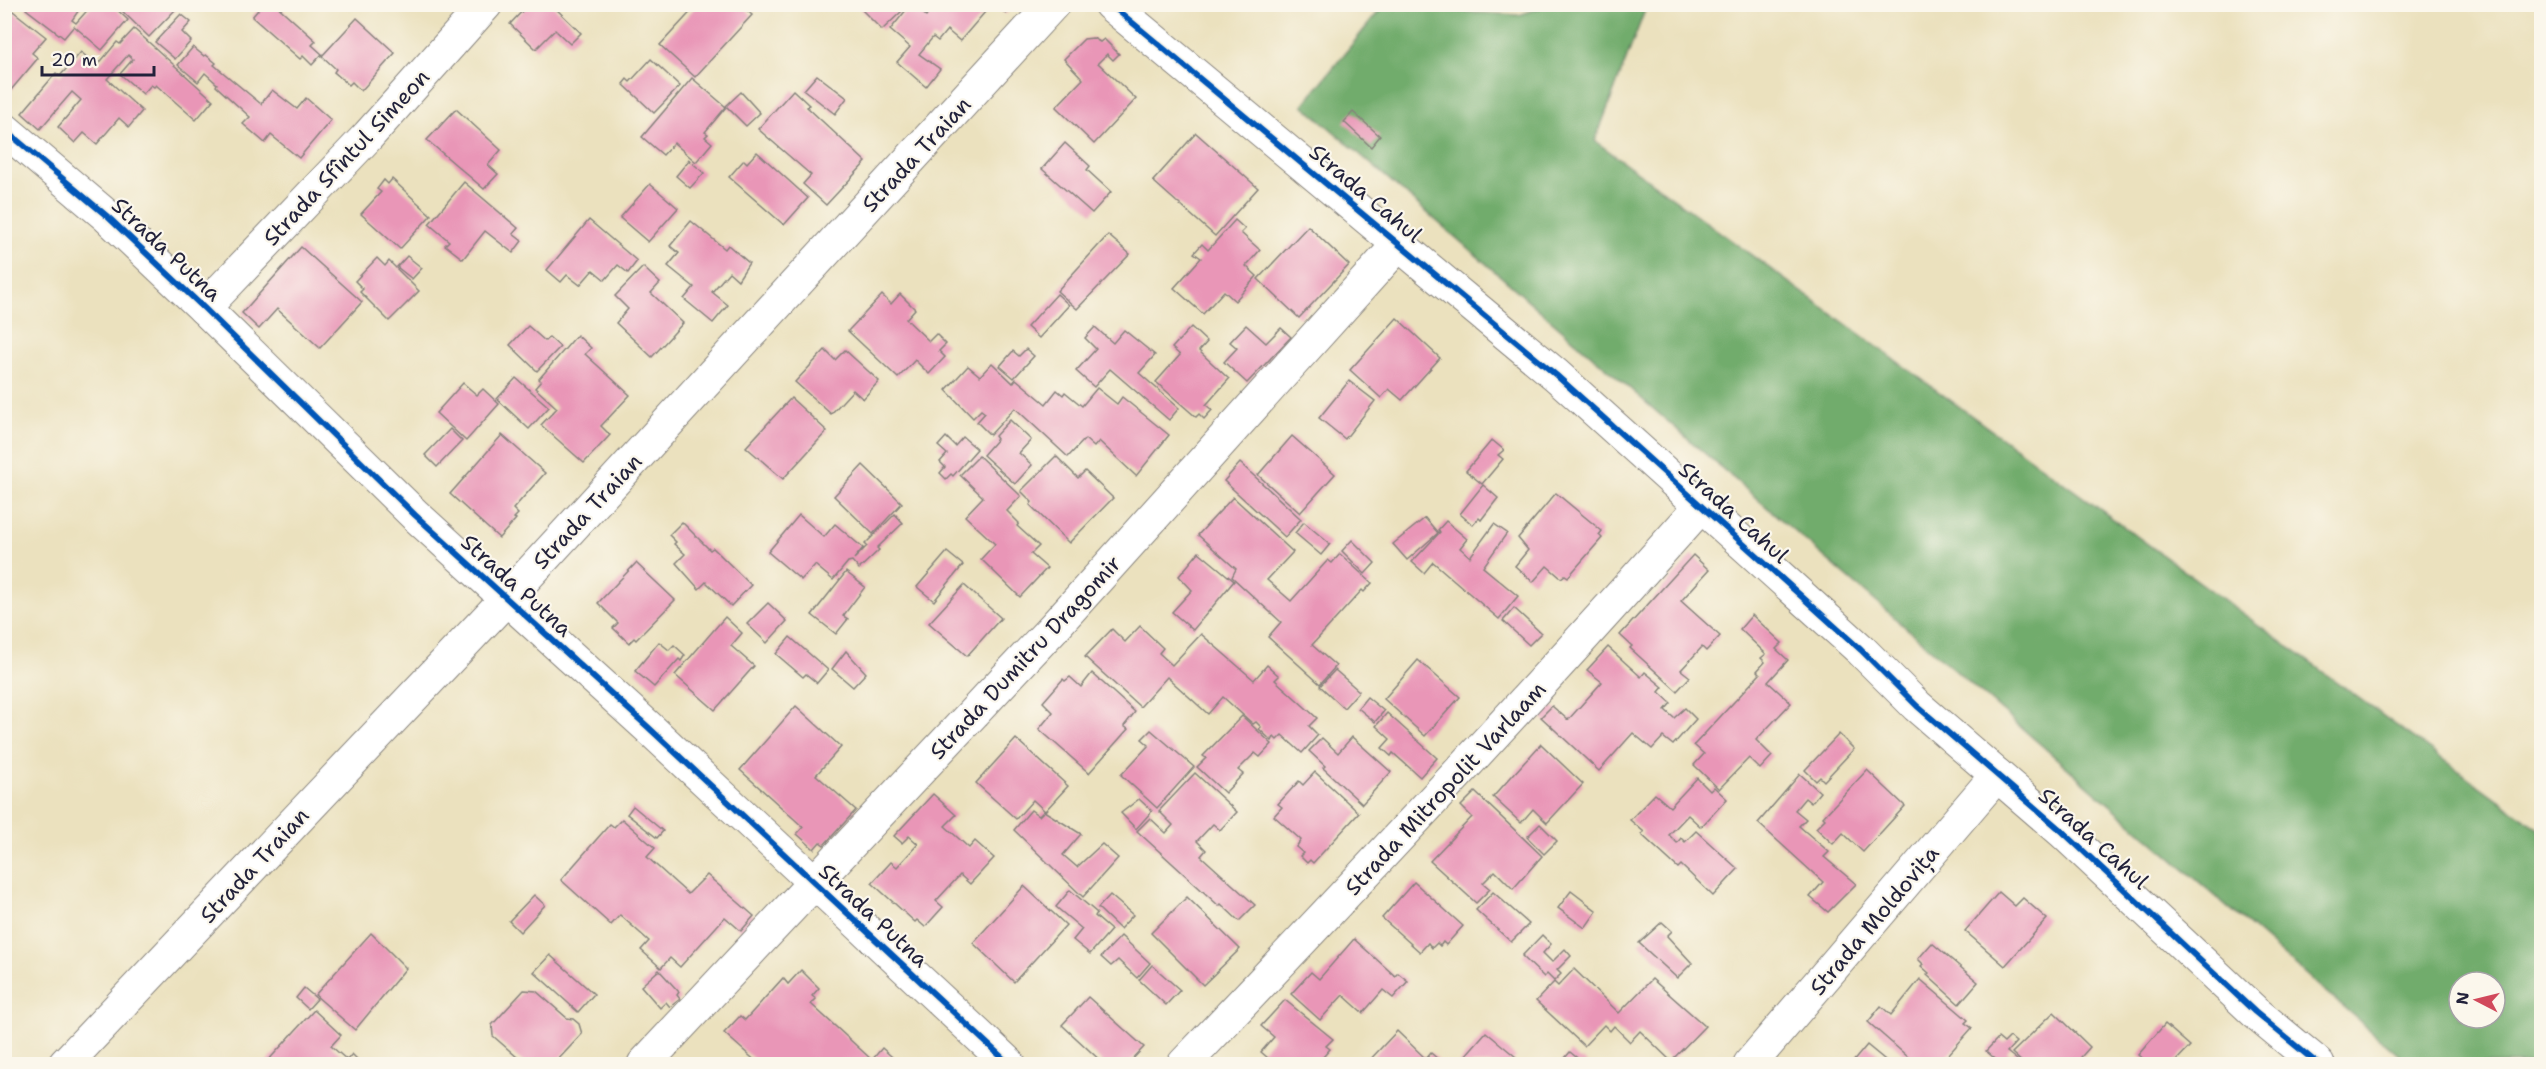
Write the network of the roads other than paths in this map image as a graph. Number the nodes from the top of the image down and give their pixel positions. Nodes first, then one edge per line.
1 (486, 4) edge
2 (1053, 4) edge
3 (1110, 4) edge
4 (4, 129) edge
5 (1399, 244) junction
6 (204, 308) junction
7 (1701, 506) junction
8 (505, 600) junction
9 (1997, 775) junction
10 (814, 883) junction
11 (65, 1065) edge
12 (644, 1065) edge
13 (1009, 1065) edge
14 (1184, 1065) edge
15 (1750, 1065) edge
16 (2318, 1065) edge

1 - 6 main road, Strada Sfîntul Simeon
2 - 8 main road, Strada Trаian
3 - 5 main road, Strada Cahul
4 - 6 main road, Strada Putna
5 - 7 main road, Strada Cahul
5 - 10 main road, Strada Dumitru Dragomir
6 - 8 main road, Strada Putna
7 - 9 main road, Strada Cahul
7 - 14 main road, Strada Mitropolit Varlaam
8 - 10 main road, Strada Putna
8 - 11 main road, Strada Trаian
9 - 15 main road, Strada Moldovița
9 - 16 main road, Strada Cahul
10 - 12 main road, Strada Dumitru Dragomir
10 - 13 main road, Strada Putna

